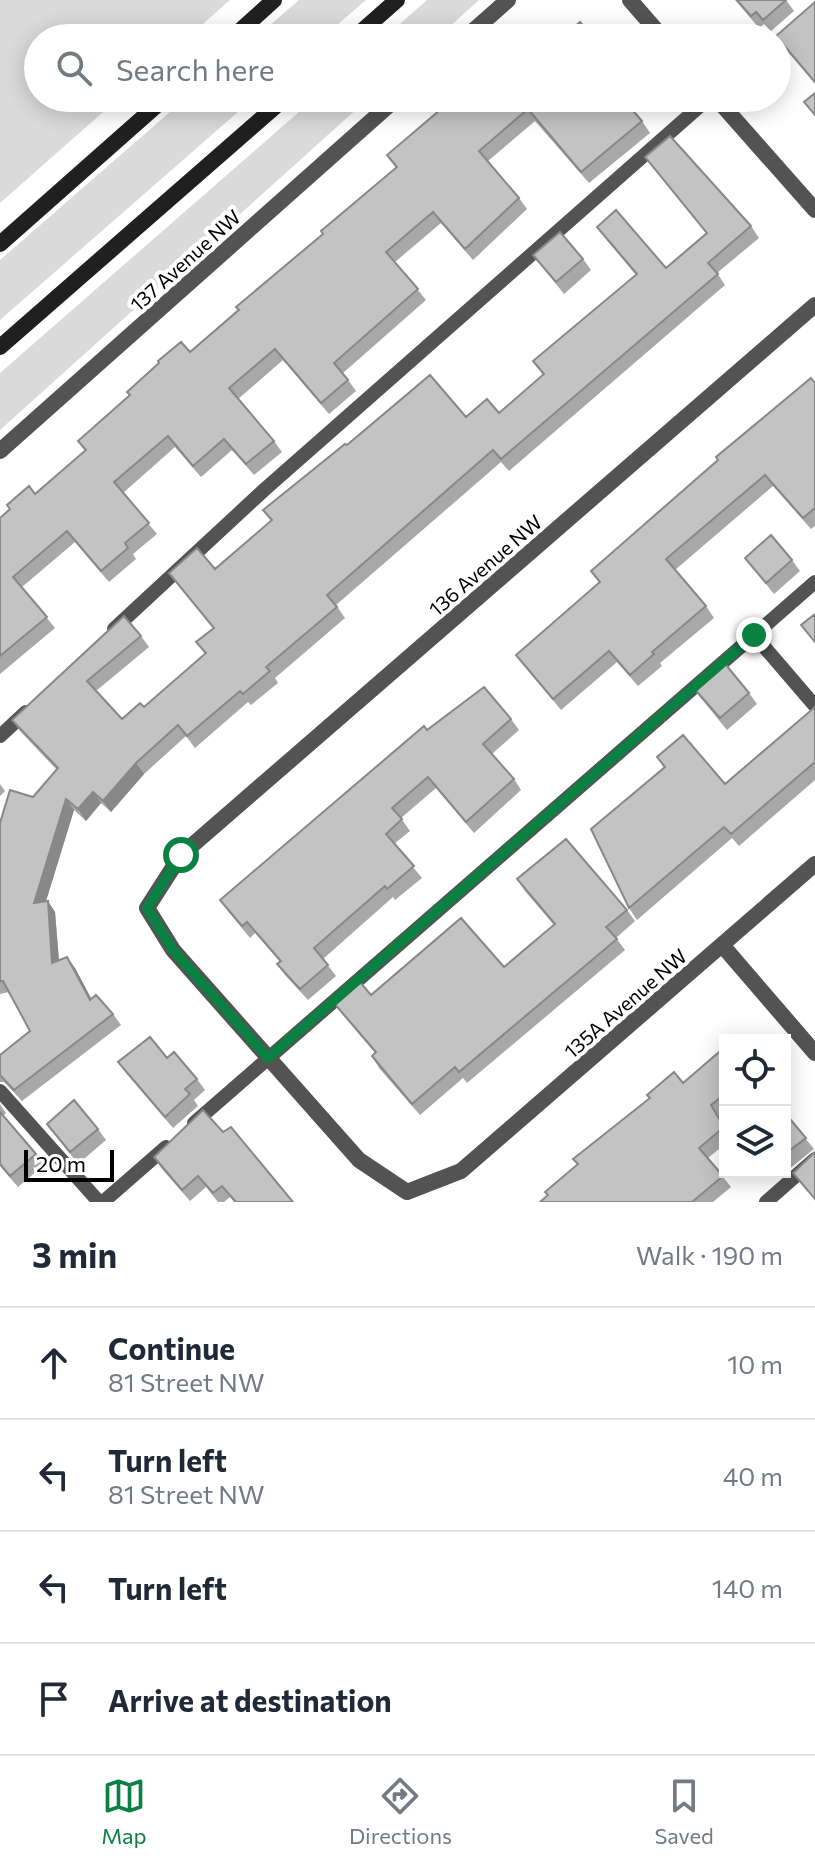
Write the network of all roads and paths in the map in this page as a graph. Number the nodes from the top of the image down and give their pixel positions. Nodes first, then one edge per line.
1 (274, 0) edge
2 (397, 0) edge
3 (508, 0) edge
4 (630, 0) edge
5 (247, 24) edge
6 (370, 24) edge
7 (481, 24) edge
8 (651, 24) edge
9 (149, 112) edge
10 (269, 112) edge
11 (381, 112) edge
12 (693, 112) edge
13 (728, 112) edge
14 (815, 210) edge
15 (0, 244) edge
16 (815, 305) edge
17 (0, 347) edge
18 (0, 451) edge
19 (815, 582) edge
20 (754, 635) junction
21 (103, 640) edge
22 (34, 704) edge
23 (815, 706) edge
24 (0, 736) edge
25 (815, 864) edge
26 (722, 945) junction
27 (815, 1053) edge
28 (268, 1058) junction
29 (0, 1091) edge
30 (186, 1130) edge
31 (174, 1140) edge
32 (815, 1159) edge
33 (101, 1202) edge
34 (766, 1202) edge

1 - 5 main road
2 - 6 main road
3 - 7 street
4 - 8 street
9 - 15 main road
10 - 17 main road
11 - 18 street, 137 Avenue NW
12 - 21 lane
13 - 14 street
16 - 28 street, 136 Avenue NW
19 - 20 lane
20 - 23 lane
20 - 28 lane
22 - 24 lane
25 - 26 street, 135A Avenue NW
26 - 27 street
26 - 28 street, 135A Avenue NW
28 - 30 lane
29 - 33 lane
31 - 33 lane
32 - 34 lane

